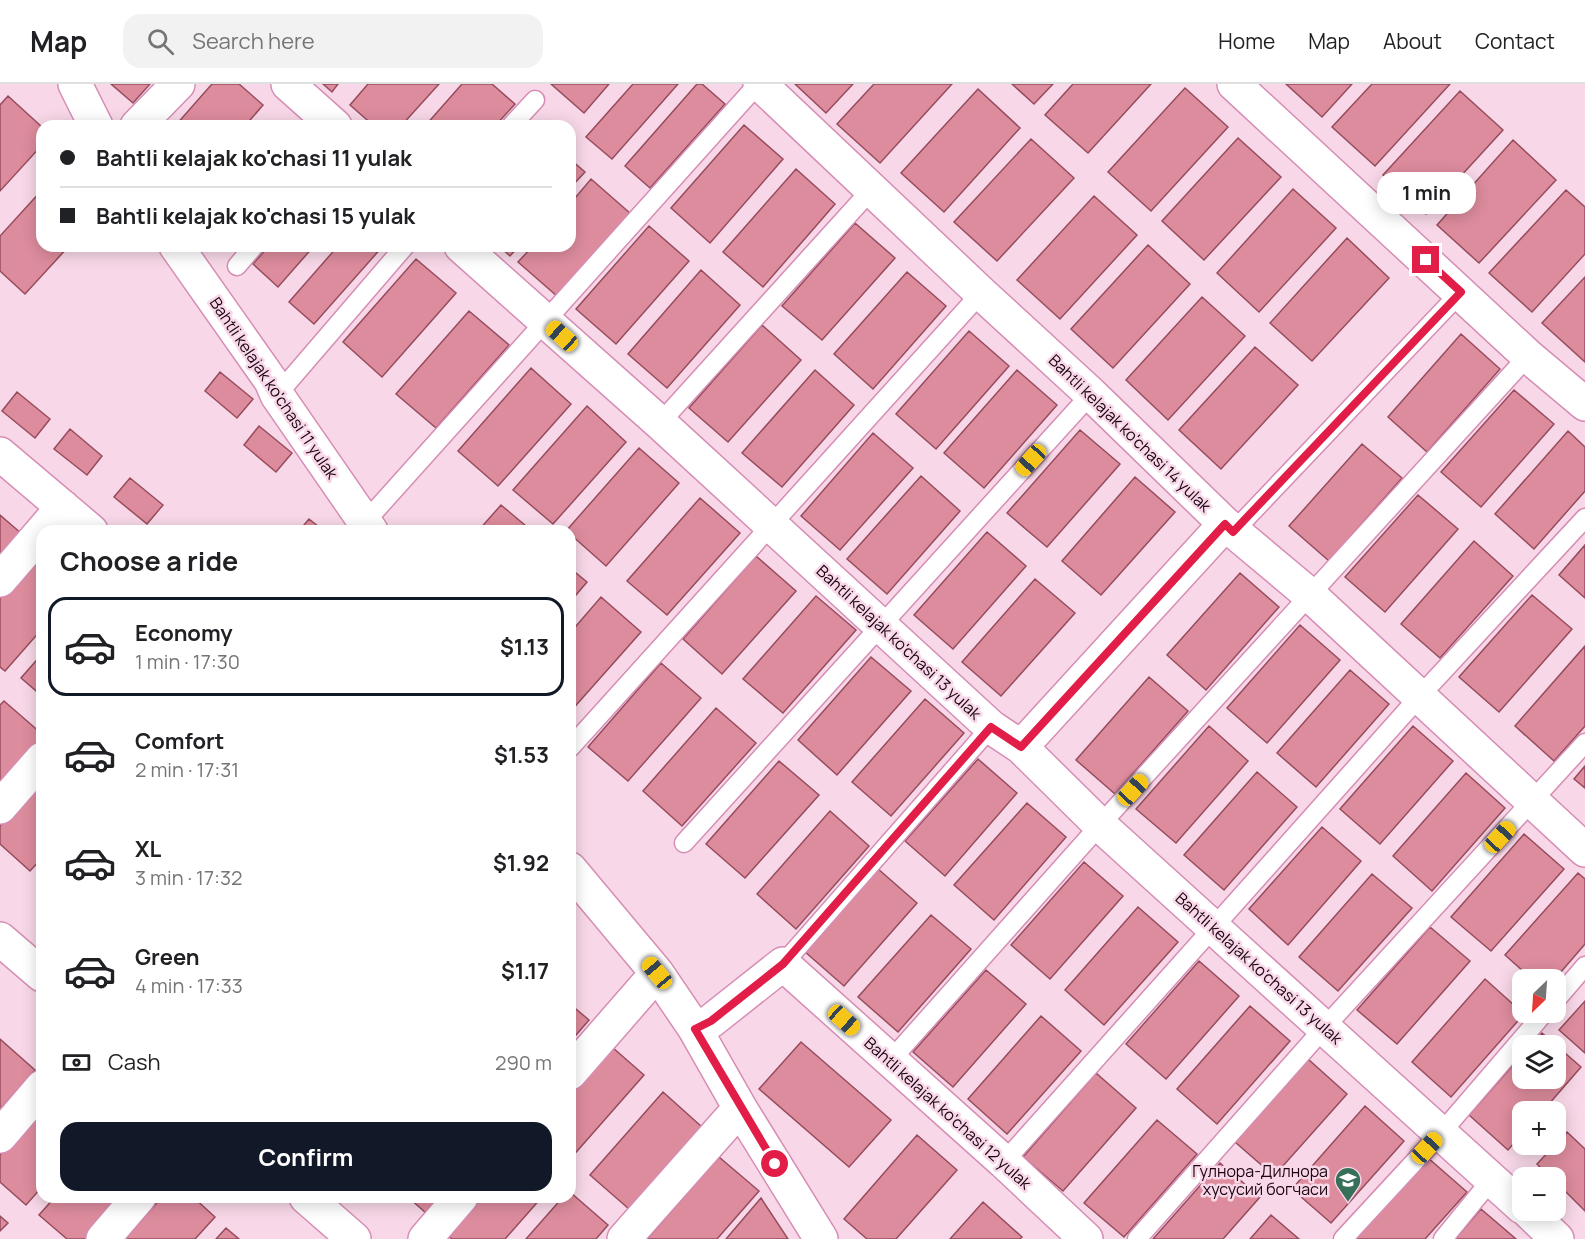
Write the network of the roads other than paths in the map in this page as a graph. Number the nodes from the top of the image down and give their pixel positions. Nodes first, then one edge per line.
1 (75, 84) edge
2 (178, 84) edge
3 (288, 84) edge
4 (759, 84) edge
5 (1234, 84) edge
6 (535, 100) dead end
7 (93, 120) edge
8 (143, 120) edge
9 (328, 120) edge
10 (517, 120) edge
11 (871, 190) junction
12 (180, 252) edge
13 (249, 252) edge
14 (400, 252) edge
15 (468, 252) edge
16 (237, 266) dead end
17 (1461, 292) junction
18 (981, 293) junction
19 (546, 321) junction
20 (1528, 356) junction
21 (1091, 394) junction
22 (277, 395) junction
23 (1585, 404) edge
24 (660, 423) junction
25 (0, 454) edge
26 (63, 507) junction
27 (1585, 518) edge
28 (47, 525) edge
29 (84, 525) edge
30 (368, 525) edge
31 (370, 525) edge
32 (772, 526) junction
33 (1229, 528) junction
34 (36, 538) edge
35 (0, 580) edge
36 (1311, 596) junction
37 (881, 624) junction
38 (1419, 697) junction
39 (991, 727) junction
40 (576, 741) edge
41 (1585, 743) edge
42 (1021, 747) junction
43 (36, 766) edge
44 (1533, 802) junction
45 (0, 807) edge
46 (1100, 825) junction
47 (684, 843) dead end
48 (1585, 850) edge
49 (576, 876) edge
50 (1214, 927) junction
51 (0, 939) edge
52 (783, 964) junction
53 (1585, 966) edge
54 (36, 970) edge
55 (657, 973) junction
56 (1566, 988) edge
57 (1536, 1023) edge
58 (1324, 1028) junction
59 (695, 1029) junction
60 (890, 1061) junction
61 (576, 1066) edge
62 (36, 1094) edge
63 (740, 1108) junction
64 (1441, 1133) junction
65 (0, 1136) edge
66 (1004, 1162) junction
67 (1492, 1179) junction
68 (1512, 1198) edge
69 (134, 1203) edge
70 (456, 1203) edge
71 (316, 1218) edge
72 (1538, 1221) edge
73 (103, 1239) edge
74 (354, 1239) edge
75 (425, 1239) edge
76 (624, 1239) edge
77 (821, 1239) edge
78 (1086, 1239) edge
79 (1137, 1239) edge
80 (1343, 1239) edge
81 (1443, 1239) edge
82 (1557, 1239) edge

1 - 7 street
2 - 8 street
3 - 9 street
4 - 11 street, Bahtli kelajak ko'chasi 14 yulak
4 - 19 lane
5 - 17 street
6 - 10 lane
11 - 18 street, Bahtli kelajak ko'chasi 14 yulak
11 - 24 lane
12 - 22 street, Bahtli kelajak ko'chasi 11 yulak
13 - 16 lane
14 - 22 lane
15 - 19 street, Bahtli kelajak ko'chasi 13 yulak
17 - 20 street
17 - 33 lane
18 - 21 street, Bahtli kelajak ko'chasi 14 yulak
18 - 32 lane
19 - 24 street, Bahtli kelajak ko'chasi 13 yulak
19 - 31 lane
20 - 23 street
20 - 36 lane
21 - 33 street, Bahtli kelajak ko'chasi 14 yulak
21 - 37 lane
22 - 30 street, Bahtli kelajak ko'chasi 11 yulak
24 - 32 street, Bahtli kelajak ko'chasi 13 yulak
25 - 26 street
26 - 28 street
26 - 29 street
27 - 38 lane
32 - 37 street, Bahtli kelajak ko'chasi 13 yulak
32 - 40 lane
33 - 36 street, Bahtli kelajak ko'chasi 14 yulak
33 - 42 street
34 - 35 street
36 - 38 street, Bahtli kelajak ko'chasi 14 yulak
36 - 46 lane
37 - 39 street, Bahtli kelajak ko'chasi 13 yulak
37 - 47 lane
38 - 44 street, Bahtli kelajak ko'chasi 14 yulak
38 - 50 lane
39 - 42 street, Bahtli kelajak ko'chasi 13 yulak
39 - 52 lane
41 - 44 lane
42 - 46 street, Bahtli kelajak ko'chasi 13 yulak
43 - 45 street
44 - 48 street, Bahtli kelajak ko'chasi 14 yulak
44 - 58 lane
46 - 50 street, Bahtli kelajak ko'chasi 13 yulak
46 - 60 lane
49 - 55 street
50 - 58 street, Bahtli kelajak ko'chasi 13 yulak
50 - 66 lane
51 - 54 street
52 - 59 street
52 - 60 street, Bahtli kelajak ko'chasi 12 yulak
53 - 56 lane
55 - 59 street
55 - 61 street
57 - 64 lane
58 - 64 street, Bahtli kelajak ko'chasi 13 yulak
58 - 79 lane
59 - 63 street
60 - 66 street, Bahtli kelajak ko'chasi 12 yulak
62 - 65 street
63 - 76 street
63 - 77 street
64 - 67 street, Bahtli kelajak ko'chasi 13 yulak
64 - 80 lane
66 - 78 street, Bahtli kelajak ko'chasi 12 yulak
67 - 68 street, Bahtli kelajak ko'chasi 13 yulak
67 - 81 lane
69 - 73 street
70 - 75 street
71 - 74 street
72 - 82 street

